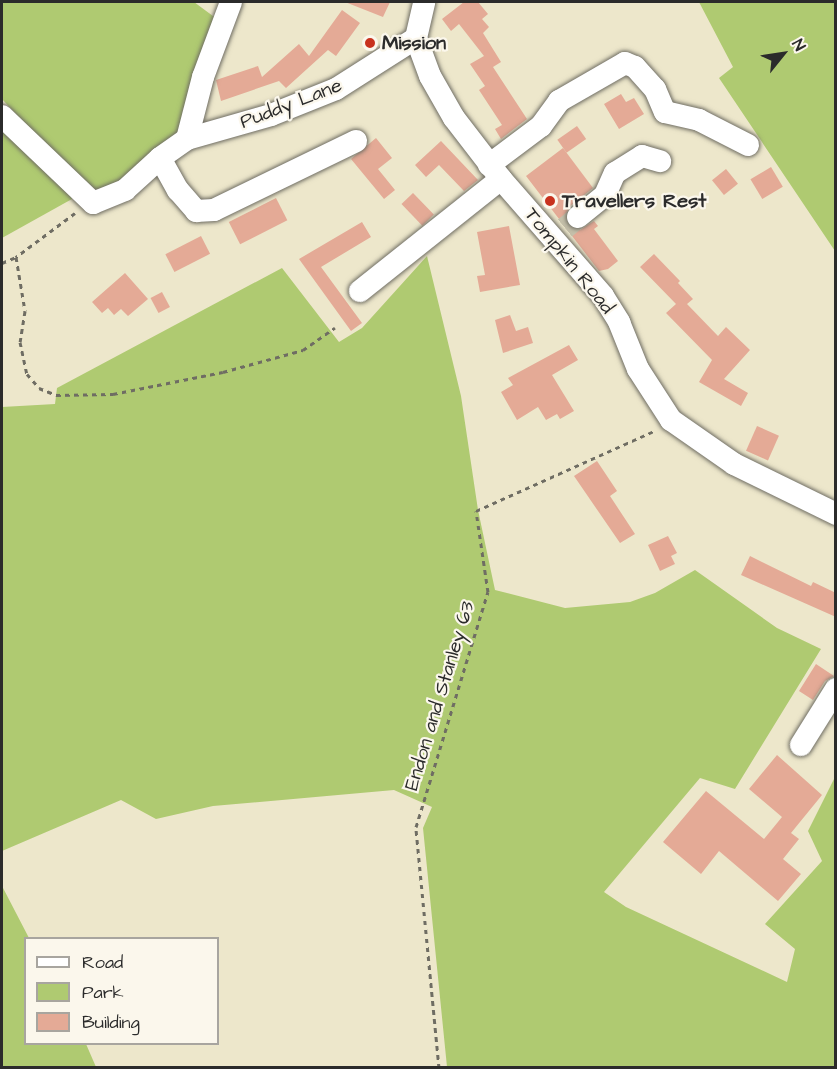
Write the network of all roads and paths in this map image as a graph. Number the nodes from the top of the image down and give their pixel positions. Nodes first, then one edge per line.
1 (231, 2) edge
2 (424, 2) edge
3 (417, 38) junction
4 (2, 116) edge
5 (187, 139) junction
6 (356, 141) dead end
7 (748, 145) dead end
8 (160, 158) junction
9 (660, 161) dead end
10 (495, 172) junction
11 (93, 203) junction
12 (565, 228) junction
13 (16, 257) junction
14 (2, 263) edge
15 (360, 291) dead end
16 (335, 328) dead end
17 (671, 420) junction
18 (836, 514) edge
19 (836, 689) edge
20 (801, 745) dead end
21 (439, 1068) edge

1 - 5 street
2 - 3 street
3 - 5 street, Puddy Lane
3 - 10 street, Tompkin Road
4 - 11 street
5 - 8 street, Puddy Lane
6 - 8 street
7 - 10 street
8 - 11 street, Puddy Lane
9 - 12 street
10 - 12 street, Tompkin Road
10 - 15 street
11 - 13 path
12 - 17 street, Tompkin Road
13 - 14 path
13 - 16 path
17 - 18 street, Tompkin Road
17 - 21 path, Endon and Stanley 63
19 - 20 street

